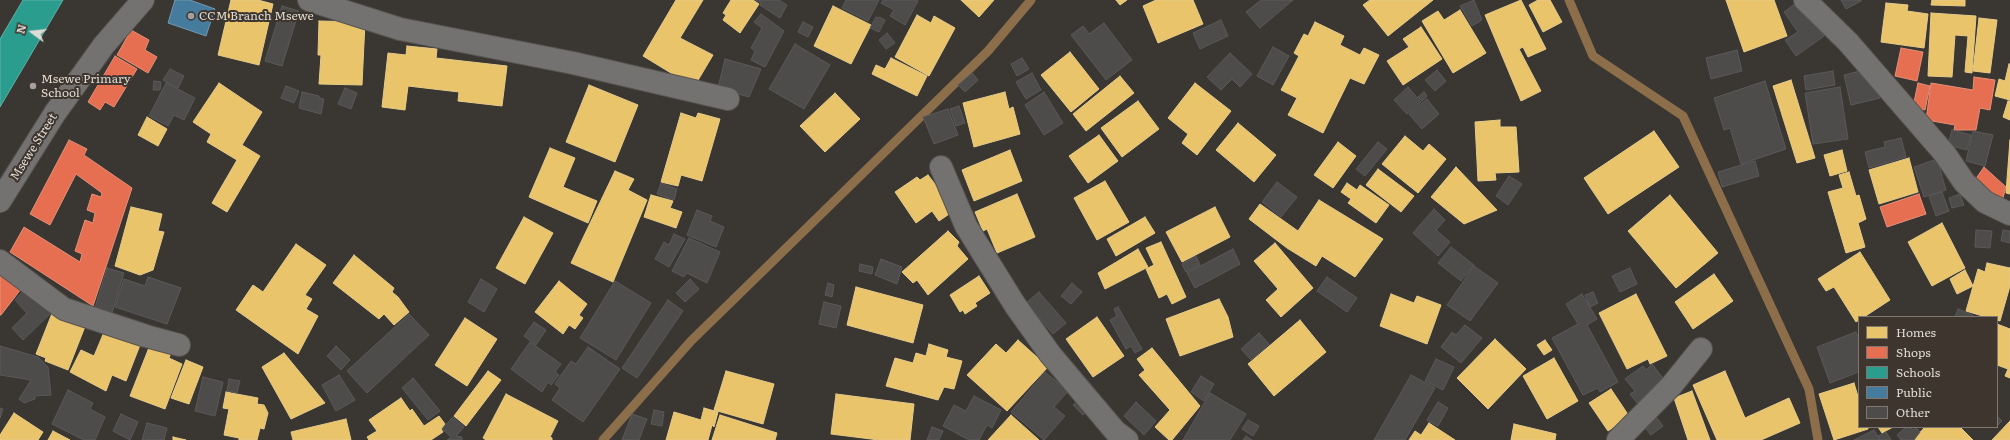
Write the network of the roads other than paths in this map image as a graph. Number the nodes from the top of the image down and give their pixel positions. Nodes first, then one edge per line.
1 (143, 0) edge
2 (309, 0) edge
3 (1806, 0) edge
4 (728, 99) dead end
5 (941, 167) dead end
6 (0, 201) edge
7 (2010, 214) edge
8 (0, 261) edge
9 (179, 345) dead end
10 (1701, 349) dead end
11 (1127, 440) edge
12 (1618, 440) edge

1 - 6 street, Msewe Street
2 - 4 street
3 - 7 street
5 - 11 street
8 - 9 street
10 - 12 street

